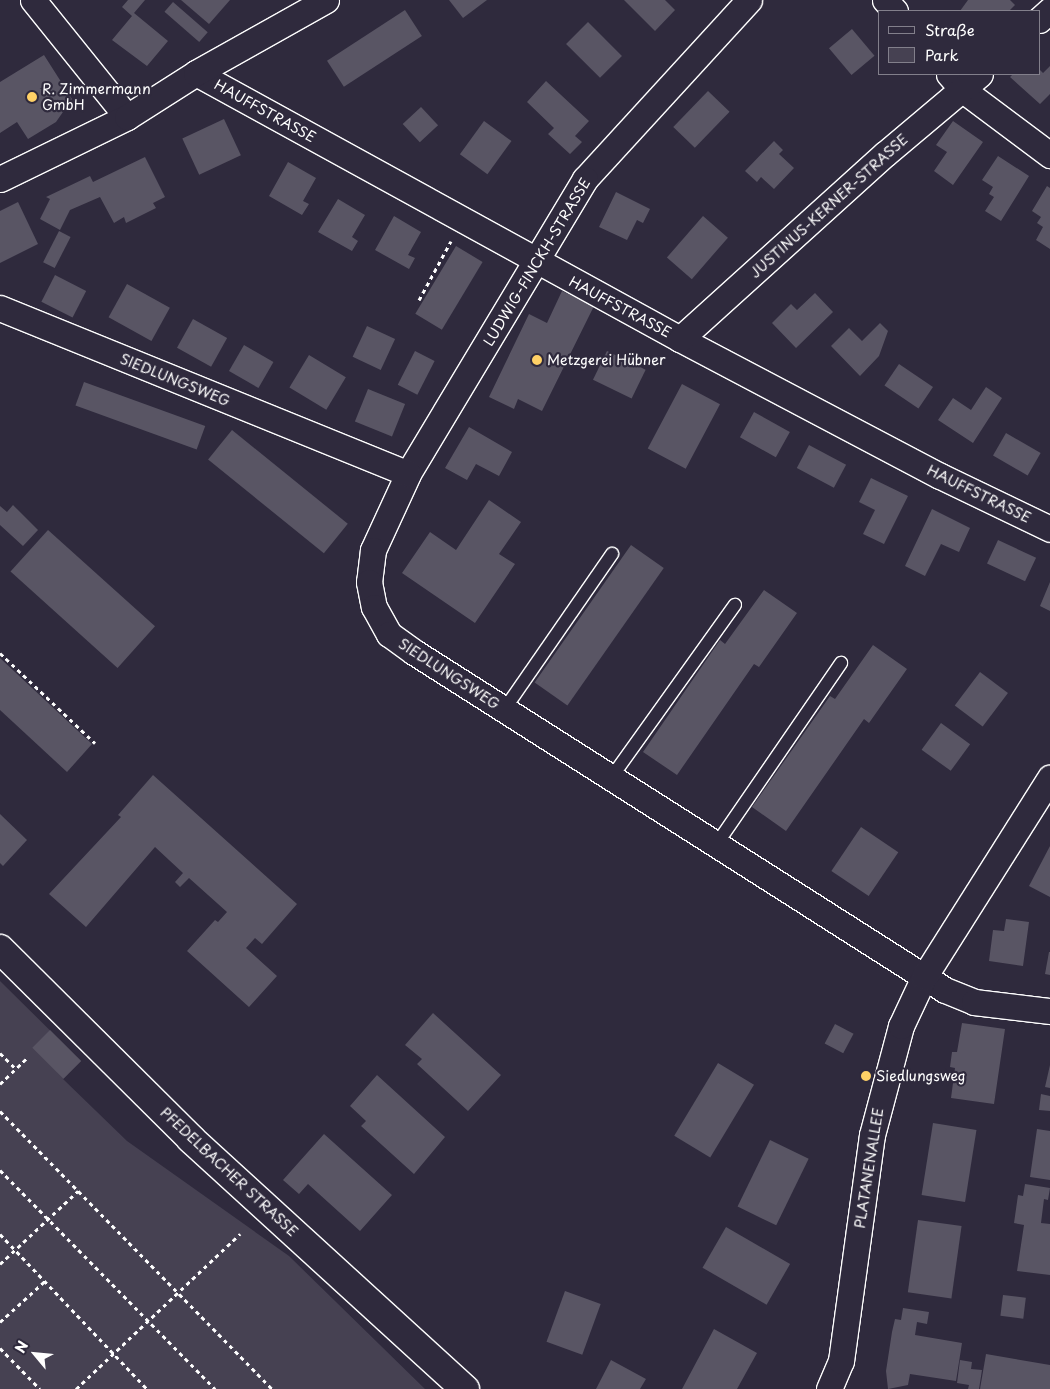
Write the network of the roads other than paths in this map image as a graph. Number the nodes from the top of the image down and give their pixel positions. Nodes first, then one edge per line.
1 (33, 0) edge
2 (326, 0) edge
3 (749, 0) edge
4 (885, 0) edge
5 (894, 10) edge
6 (1050, 10) edge
7 (1040, 19) edge
8 (196, 73) junction
9 (964, 79) edge
10 (127, 117) junction
11 (1050, 155) edge
12 (0, 179) edge
13 (537, 263) junction
14 (0, 308) edge
15 (680, 340) junction
16 (408, 474) junction
17 (1050, 529) edge
18 (612, 554) dead end
19 (734, 605) dead end
20 (841, 663) dead end
21 (504, 710) junction
22 (611, 778) junction
23 (1050, 778) edge
24 (716, 845) junction
25 (0, 949) edge
26 (924, 977) junction
27 (1050, 1011) edge
28 (465, 1389) edge
29 (829, 1389) edge

1 - 10 street
2 - 8 street
3 - 13 street, LUDWIG-FINCKH-STRASSE
4 - 5 street
6 - 7 street
8 - 10 street
8 - 13 street, HAUFFSTRASSE
9 - 11 street
9 - 15 street, JUSTINUS-KERNER-STRASSE
10 - 12 street
13 - 15 street, HAUFFSTRASSE
13 - 16 street, LUDWIG-FINCKH-STRASSE
14 - 16 street, SIEDLUNGSWEG
15 - 17 street, HAUFFSTRASSE
16 - 21 street, SIEDLUNGSWEG
18 - 21 lane
19 - 22 lane
20 - 24 lane
21 - 22 street, SIEDLUNGSWEG
22 - 24 street, SIEDLUNGSWEG
23 - 26 street, PLATANENALLEE
24 - 26 street, SIEDLUNGSWEG
25 - 28 main road, PFEDELBACHER STRASSE
26 - 27 street, SIEDLUNGSWEG
26 - 29 street, PLATANENALLEE

